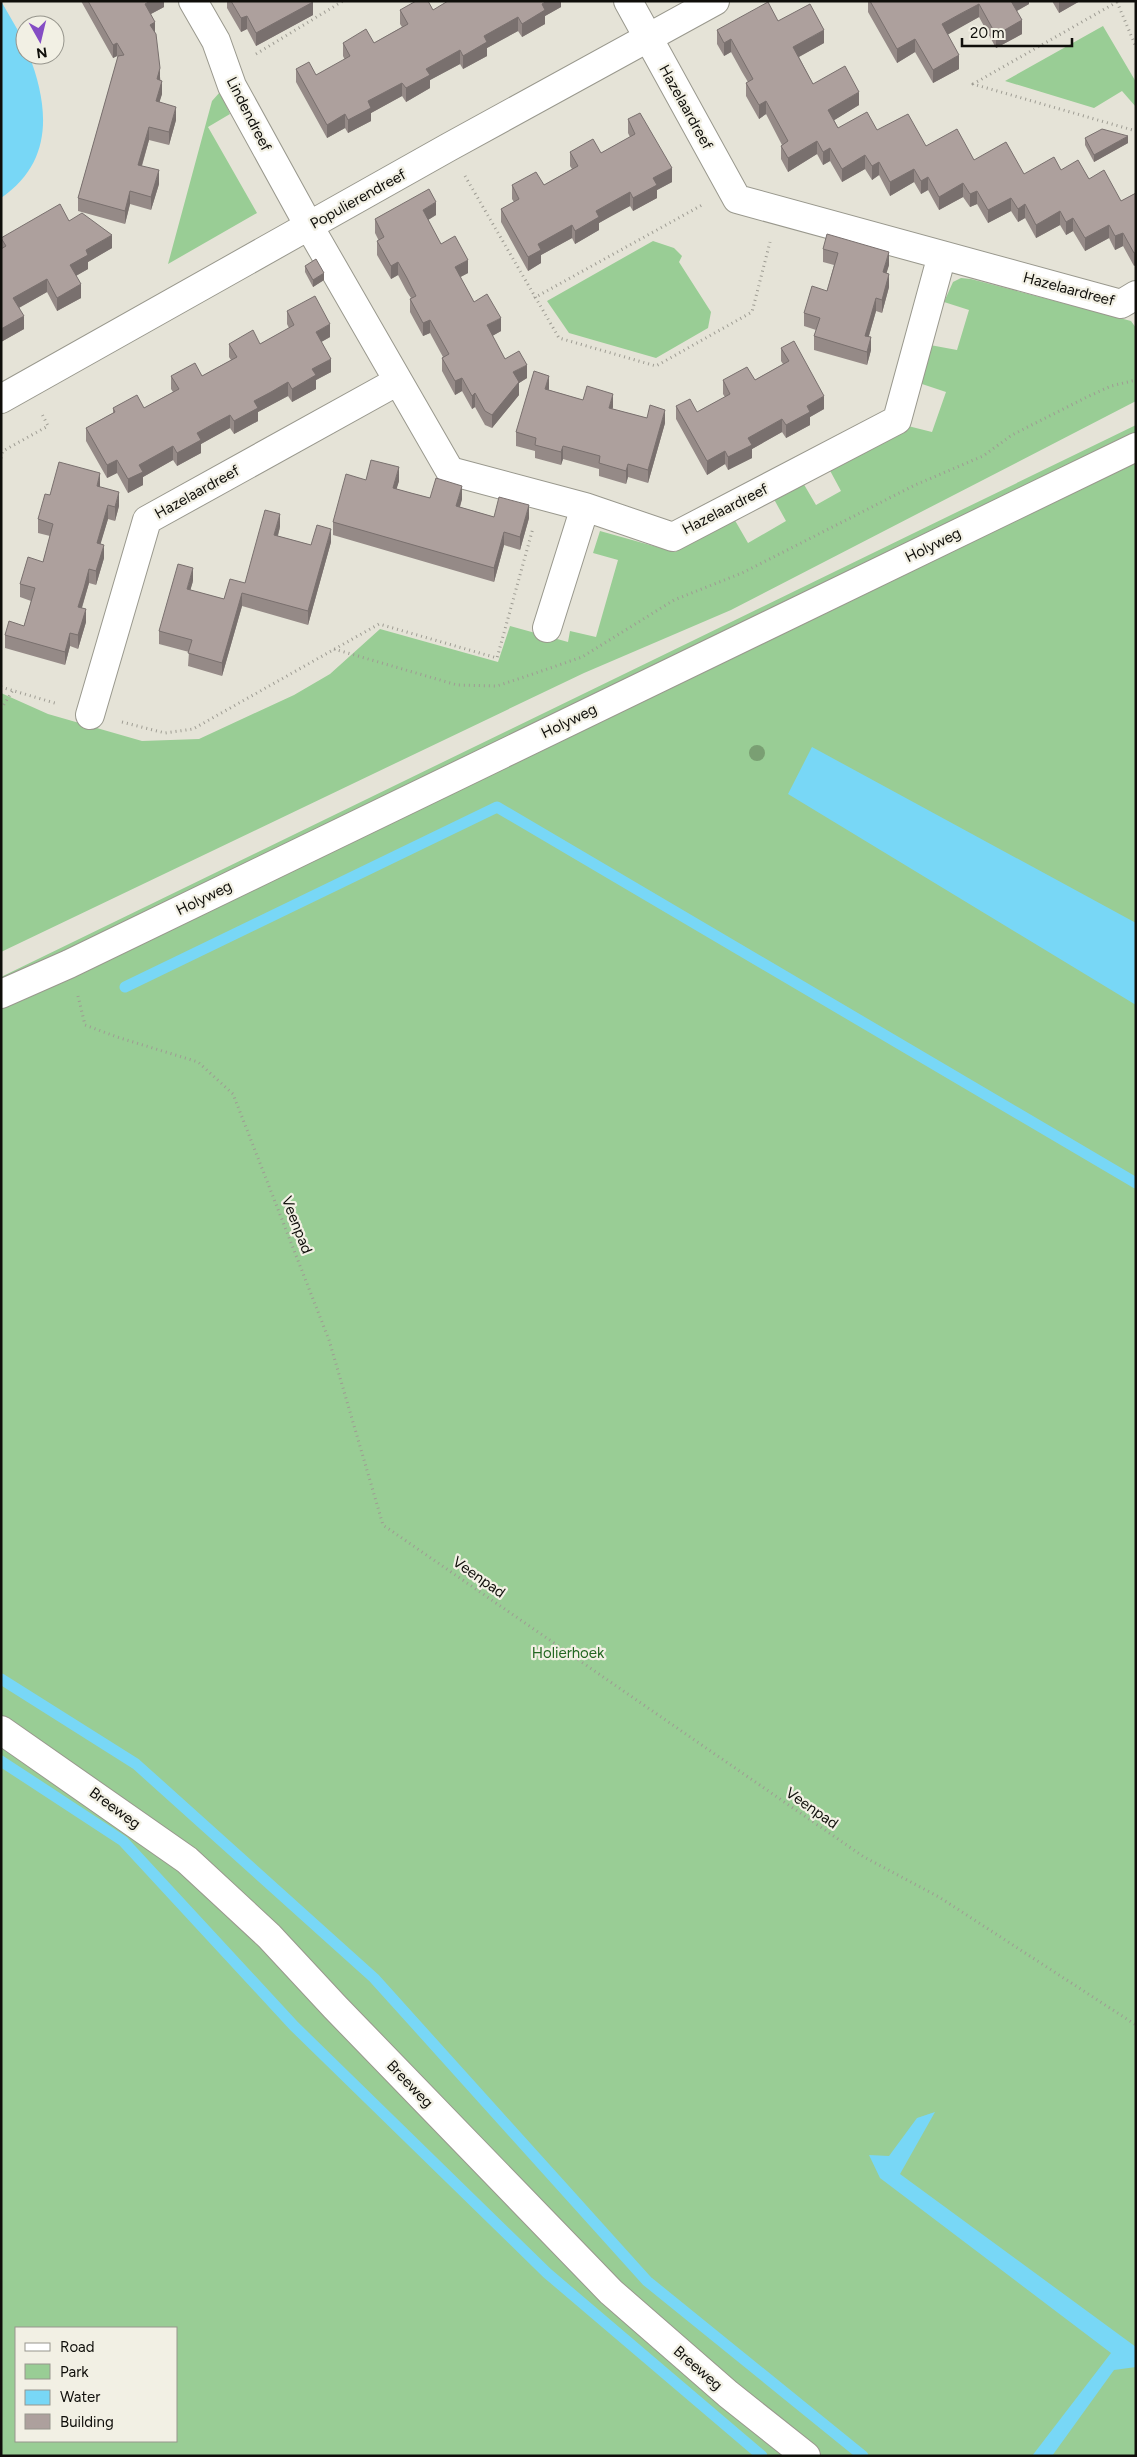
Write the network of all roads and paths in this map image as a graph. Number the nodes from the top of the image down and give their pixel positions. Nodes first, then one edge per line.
1 (194, 1) edge
2 (343, 1) edge
3 (628, 1) edge
4 (715, 1) edge
5 (1117, 2) edge
6 (649, 38) junction
7 (1136, 47) edge
8 (227, 71) junction
9 (1136, 131) edge
10 (449, 147) junction
11 (731, 188) junction
12 (778, 210) junction
13 (309, 226) junction
14 (942, 255) junction
15 (1136, 296) edge
16 (534, 298) junction
17 (1136, 380) edge
18 (398, 381) junction
19 (26, 385) junction
20 (1, 399) edge
21 (1136, 447) edge
22 (1, 458) edge
23 (543, 495) junction
24 (585, 507) junction
25 (547, 628) dead end
26 (334, 649) junction
27 (1, 687) edge
28 (13, 690) junction
29 (1, 709) edge
30 (90, 715) junction
31 (69, 964) junction
32 (1, 994) edge
33 (1, 1730) edge
34 (1136, 2025) edge
35 (806, 2456) edge

1 - 8 street, Lindendreef
2 - 8 path
3 - 6 street
4 - 6 street, Populierendreef
5 - 7 path
5 - 9 path
6 - 10 street, Populierendreef
6 - 11 street, Hazelaardreef
8 - 13 street, Lindendreef
10 - 13 street, Populierendreef
10 - 16 path
11 - 12 street, Hazelaardreef
11 - 16 path
12 - 14 street, Hazelaardreef
12 - 16 path
13 - 18 street, Hazelaardreef
13 - 19 street, Populierendreef
14 - 15 street, Hazelaardreef
14 - 24 street, Hazelaardreef
17 - 26 path
18 - 23 street, Hazelaardreef
18 - 30 street, Hazelaardreef
19 - 20 street, Populierendreef
19 - 22 path
21 - 31 street, Holyweg
23 - 24 street, Hazelaardreef
23 - 26 path
24 - 25 street
26 - 30 path
27 - 28 path
28 - 29 path
28 - 30 path
31 - 32 street, Holyweg
31 - 34 path, Veenpad
33 - 35 street, Breeweg

